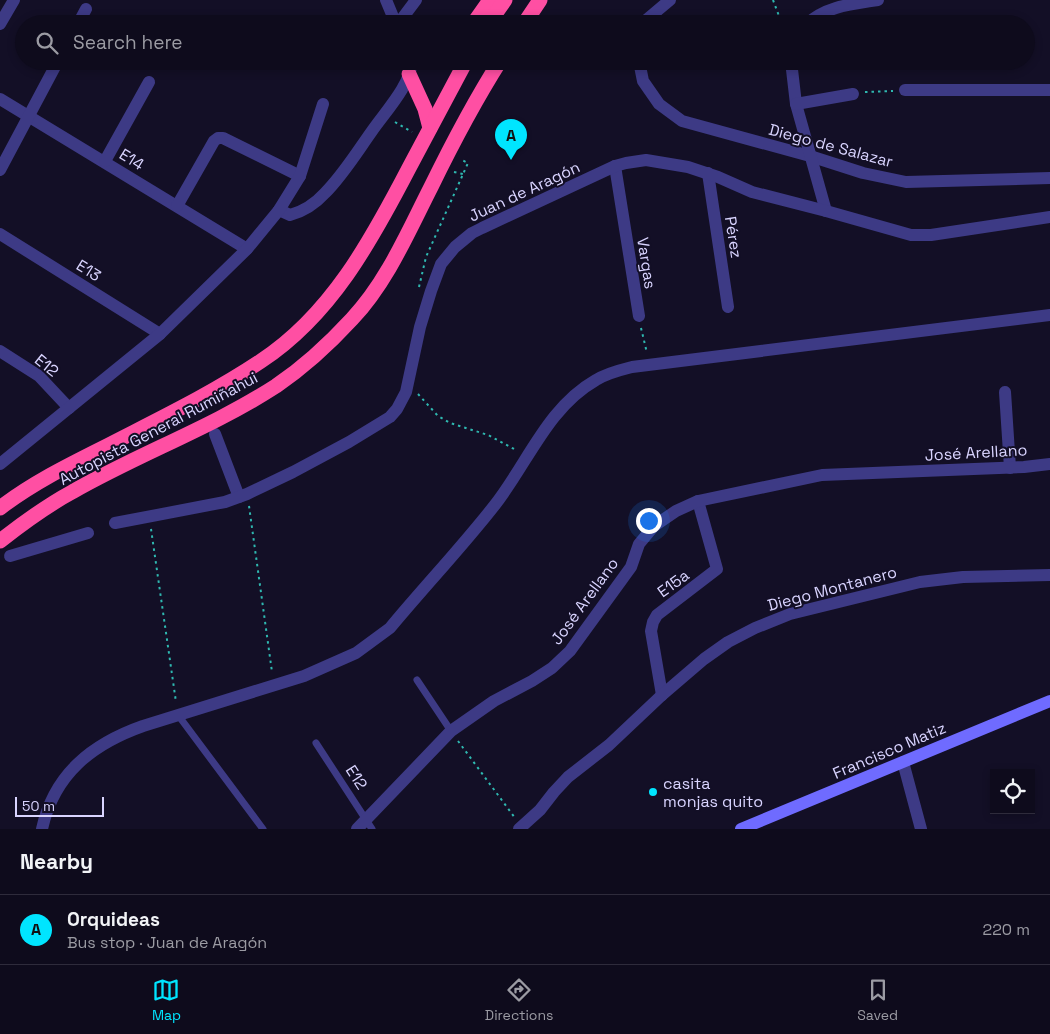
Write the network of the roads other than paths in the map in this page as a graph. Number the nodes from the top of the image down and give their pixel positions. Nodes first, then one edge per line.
1 (14, 0) edge
2 (386, 0) edge
3 (416, 0) edge
4 (490, 0) edge
5 (505, 0) edge
6 (540, 0) edge
7 (670, 0) edge
8 (878, 0) edge
9 (86, 9) dead end
10 (83, 15) edge
11 (393, 15) edge
12 (404, 15) edge
13 (479, 15) edge
14 (494, 15) edge
15 (530, 15) edge
16 (656, 15) edge
17 (821, 15) edge
18 (0, 24) edge
19 (53, 70) edge
20 (410, 70) edge
21 (412, 70) edge
22 (461, 70) edge
23 (494, 70) edge
24 (641, 70) edge
25 (789, 70) edge
26 (149, 82) dead end
27 (905, 90) road end
28 (1050, 90) edge
29 (853, 94) road end
30 (0, 99) edge
31 (323, 104) dead end
32 (796, 104) junction
33 (28, 117) junction
34 (430, 128) junction
35 (810, 156) junction
36 (105, 161) junction
37 (615, 166) junction
38 (0, 170) edge
39 (708, 173) junction
40 (300, 176) junction
41 (1050, 178) edge
42 (177, 206) junction
43 (279, 210) junction
44 (826, 211) junction
45 (1049, 221) edge
46 (0, 234) edge
47 (247, 249) junction
48 (728, 307) dead end
49 (1050, 315) edge
50 (638, 316) road end
51 (160, 334) junction
52 (0, 352) edge
53 (1005, 392) dead end
54 (69, 408) junction
55 (215, 434) dead end
56 (0, 464) edge
57 (1050, 464) edge
58 (1010, 468) junction
59 (243, 495) junction
60 (698, 501) junction
61 (0, 508) edge
62 (114, 523) dead end
63 (88, 533) dead end
64 (0, 541) edge
65 (10, 556) dead end
66 (1050, 575) edge
67 (417, 680) dead end
68 (662, 695) junction
69 (1050, 701) edge
70 (178, 715) junction
71 (451, 731) junction
72 (316, 743) dead end
73 (903, 762) junction
74 (365, 826) edge
75 (521, 828) edge
76 (42, 829) edge
77 (263, 829) edge
78 (741, 829) edge
79 (921, 829) edge

1 - 18 street
2 - 11 street
3 - 12 street
4 - 13 highway
5 - 14 highway
6 - 15 highway
7 - 16 street
8 - 17 street
9 - 10 street
19 - 33 street
20 - 43 street
21 - 34 highway
22 - 34 highway, Autopista General Rumiñahui
23 - 64 highway, Autopista General Rumiñahui
24 - 35 street, Diego de Salazar
25 - 32 street
26 - 36 street
27 - 28 street
29 - 32 street
30 - 33 street, E14
31 - 40 street
32 - 35 street
33 - 36 street, E14
33 - 38 street
34 - 61 highway, Autopista General Rumiñahui
35 - 41 street, Diego de Salazar
35 - 44 street
36 - 42 street, E14
37 - 39 street, Juan de Aragón
37 - 50 street, Vargas
37 - 59 street, Juan de Aragón
39 - 44 street, Juan de Aragón
39 - 48 street, Pérez
40 - 42 street
40 - 43 street
42 - 47 street, E14
43 - 47 street
44 - 45 street, Juan de Aragón
46 - 51 street, E13
47 - 51 street
49 - 70 street
51 - 54 street
52 - 54 street, E12
53 - 58 street
54 - 56 street
55 - 59 street
57 - 58 street, José Arellano
58 - 60 street, José Arellano
59 - 62 street, Juan de Aragón
60 - 68 street, E15a
60 - 71 street, José Arellano
63 - 65 street
66 - 68 street, Diego Montanero
67 - 71 lane
68 - 75 street, Diego Montanero
69 - 73 street, Francisco Matiz
70 - 76 street
70 - 77 lane
71 - 74 street, José Arellano
72 - 74 lane, E12
73 - 78 street, Francisco Matiz
73 - 79 street

